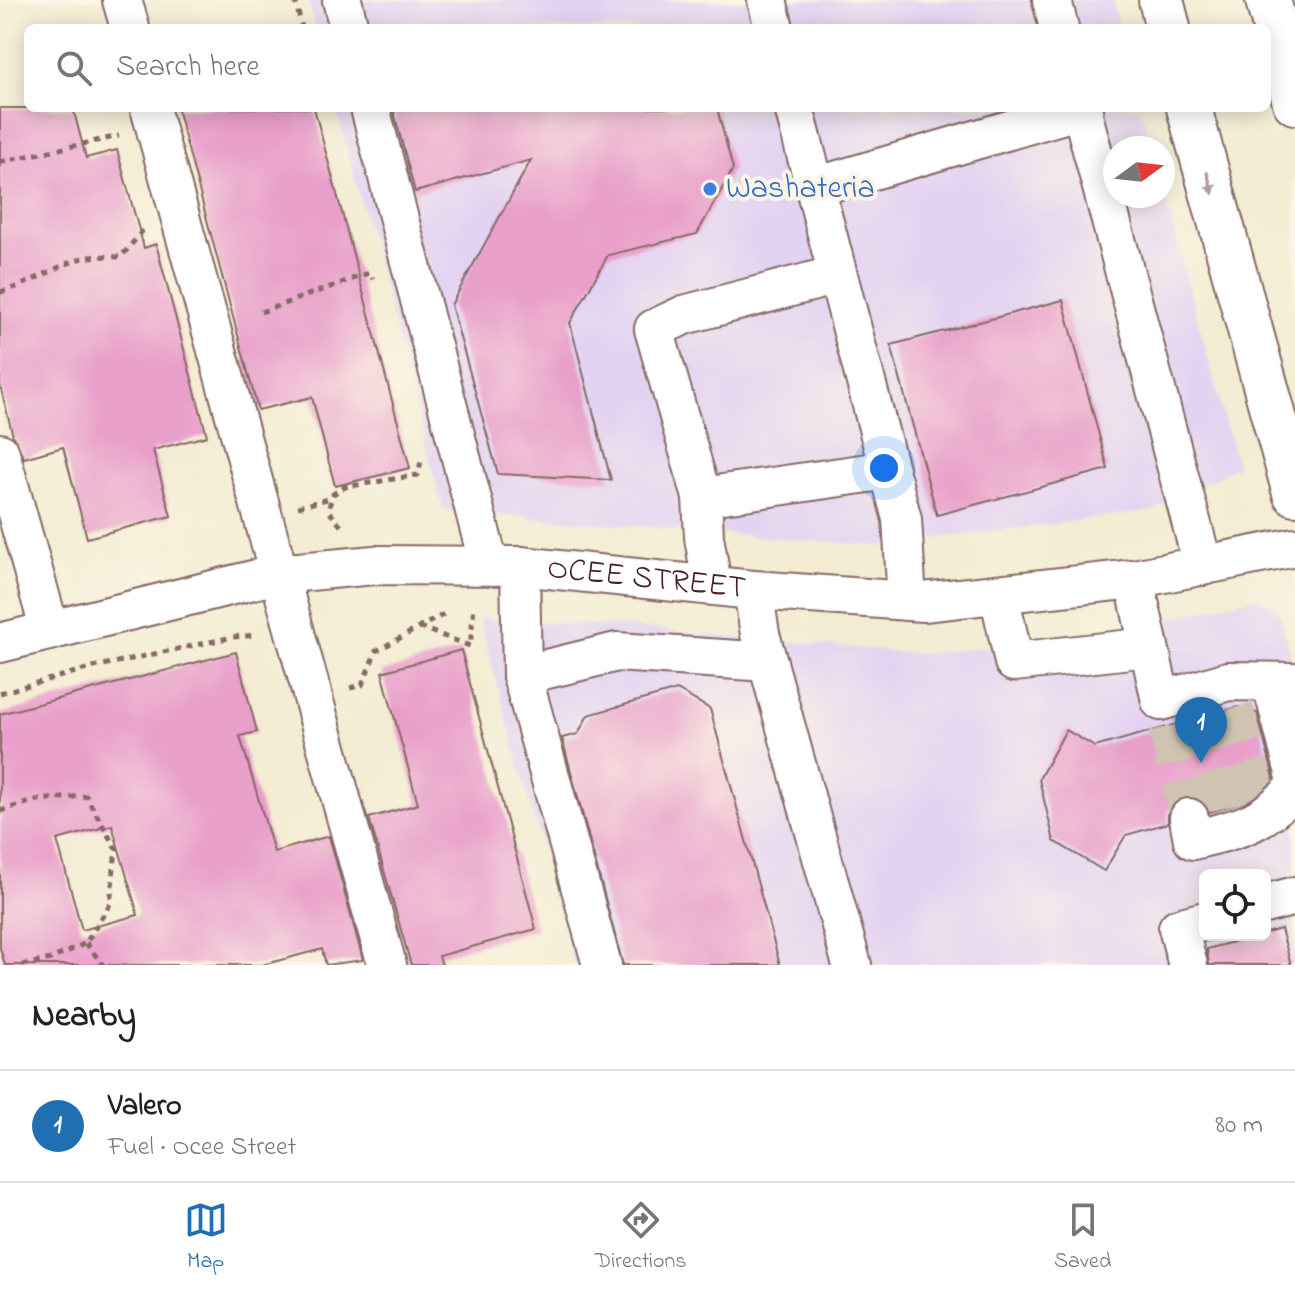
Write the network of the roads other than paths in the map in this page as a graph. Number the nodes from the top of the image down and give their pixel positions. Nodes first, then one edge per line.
1 (122, 0) edge
2 (342, 0) edge
3 (767, 0) edge
4 (1052, 0) edge
5 (1161, 0) edge
6 (129, 24) edge
7 (348, 24) edge
8 (773, 24) edge
9 (1058, 24) edge
10 (1167, 24) edge
11 (1280, 24) edge
12 (1295, 102) edge
13 (371, 112) edge
14 (795, 112) edge
15 (1072, 112) edge
16 (1083, 112) edge
17 (1190, 112) edge
18 (153, 117) edge
19 (815, 187) junction
20 (837, 275) junction
21 (0, 453) edge
22 (889, 470) junction
23 (1295, 493) edge
24 (702, 497) junction
25 (1295, 547) edge
26 (505, 565) junction
27 (1203, 566) junction
28 (277, 574) junction
29 (1134, 579) junction
30 (712, 584) junction
31 (753, 590) junction
32 (999, 594) junction
33 (907, 601) junction
34 (50, 631) junction
35 (0, 643) edge
36 (1149, 647) junction
37 (768, 662) junction
38 (522, 675) junction
39 (1283, 683) edge
40 (1295, 773) edge
41 (1295, 788) edge
42 (1233, 815) dead end
43 (1295, 896) edge
44 (1271, 902) edge
45 (1199, 923) edge
46 (387, 965) edge
47 (602, 965) edge
48 (852, 965) edge
49 (1188, 965) edge

1 - 6 street
2 - 7 street
3 - 8 street
4 - 9 street
5 - 10 main road
11 - 12 main road
13 - 26 street
14 - 19 street
15 - 19 street
16 - 27 street
17 -> 23 main road
18 - 28 street
19 - 20 street
20 - 22 street
20 - 24 street
21 - 34 street
22 - 24 street
22 - 33 street
24 - 30 street
25 - 27 street, OCEE STREET
26 - 28 street, OCEE STREET
26 - 30 street, OCEE STREET
26 - 38 street
27 - 29 street, OCEE STREET
28 - 34 street, OCEE STREET
28 - 46 street
29 - 32 street, OCEE STREET
29 - 36 street
30 - 31 street, OCEE STREET
31 - 33 street, OCEE STREET
31 - 37 street
32 - 33 street, OCEE STREET
32 - 36 street
34 - 35 street, OCEE STREET
36 - 39 street
37 - 38 street
37 - 48 street
38 - 47 street
39 - 40 street
41 - 42 street
43 - 44 street
45 - 49 street

